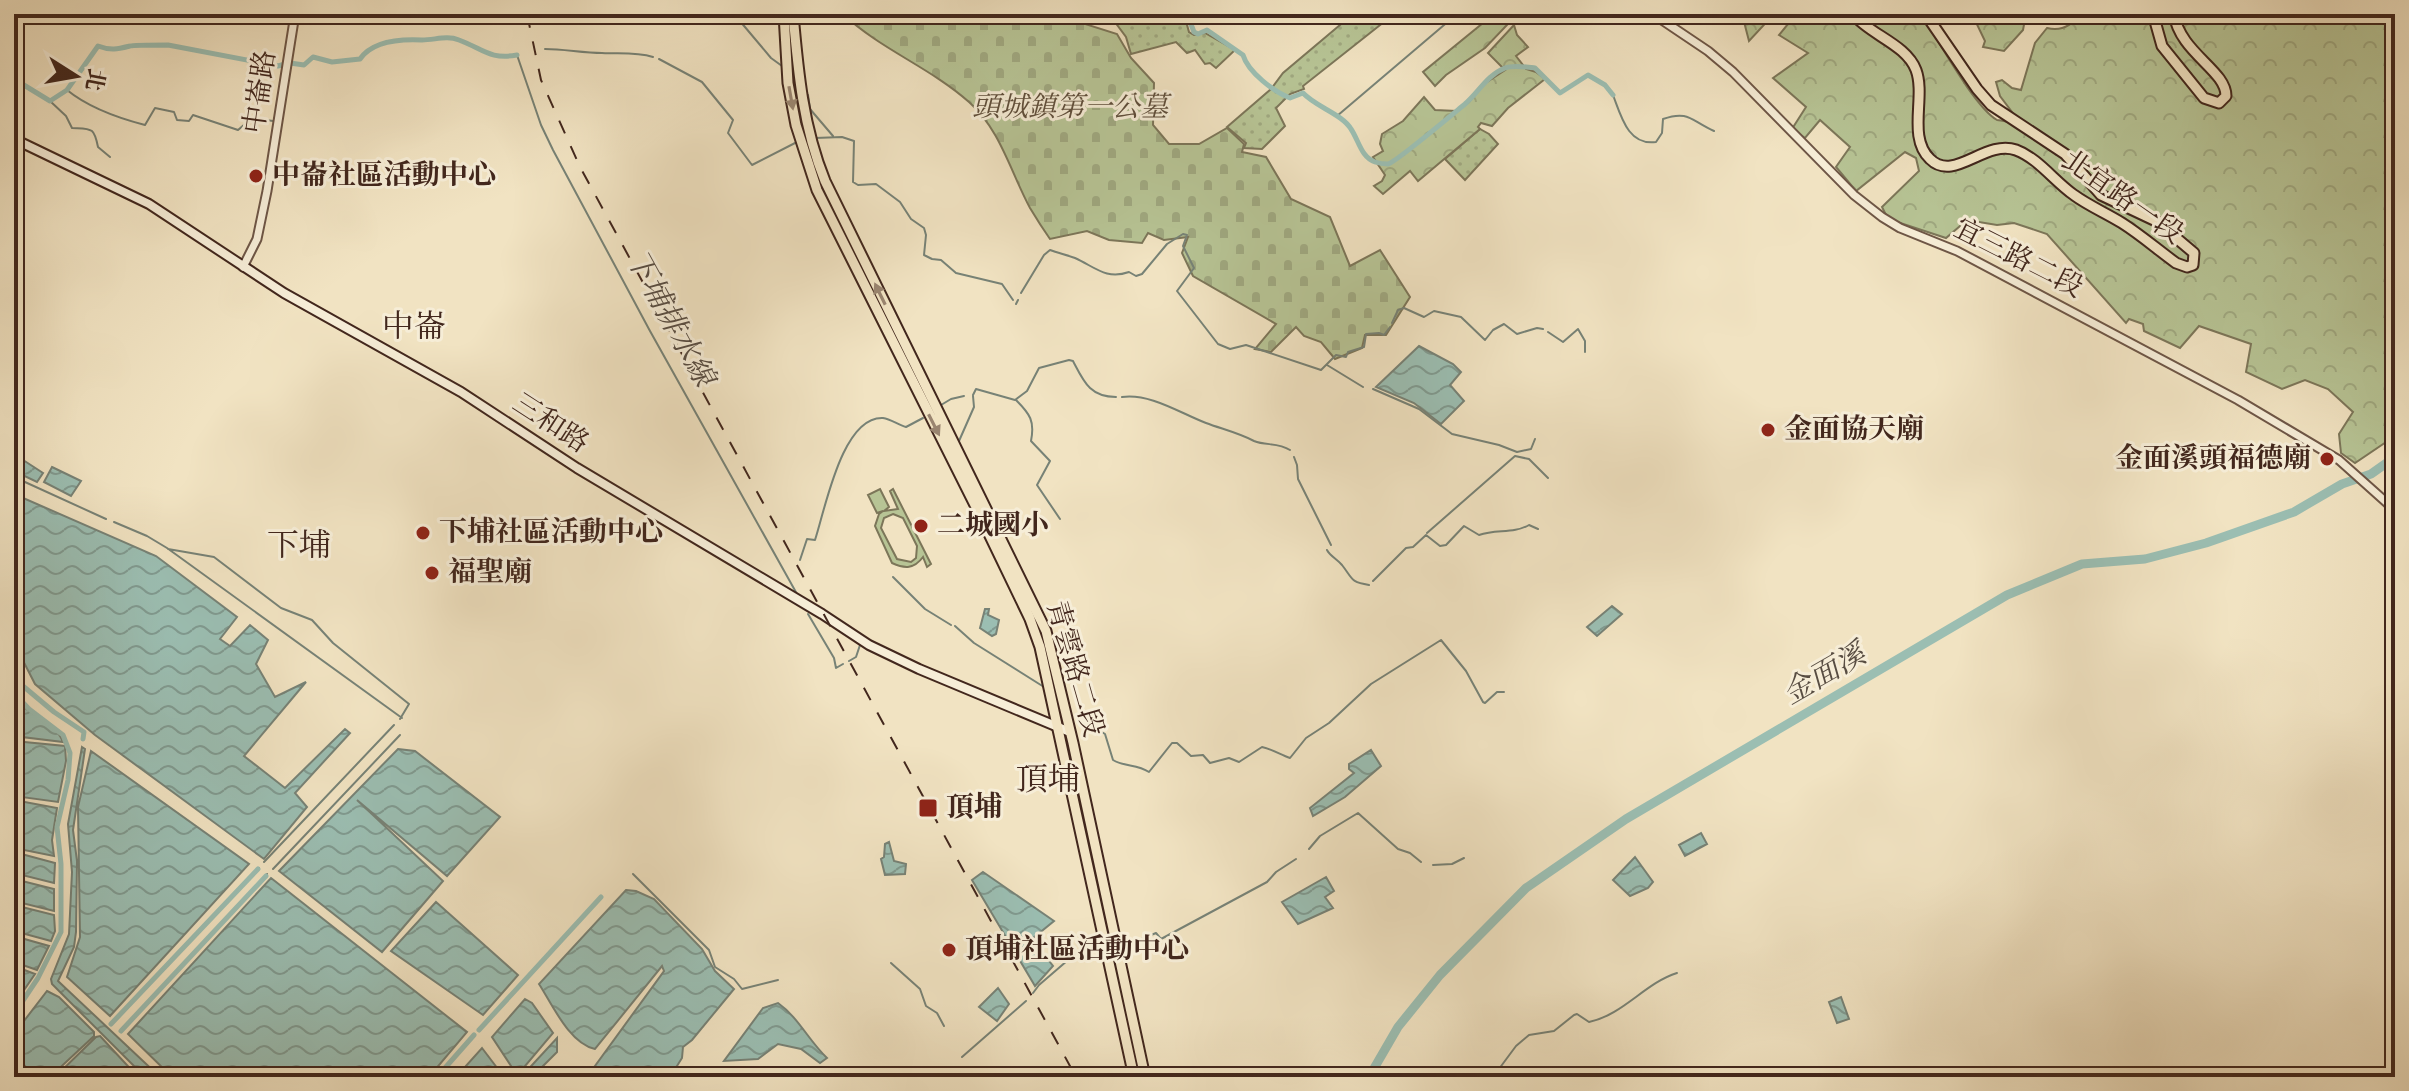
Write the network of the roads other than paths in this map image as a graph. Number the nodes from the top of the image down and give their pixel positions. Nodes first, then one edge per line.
1 (295, 14) edge
2 (784, 14) edge
3 (793, 14) edge
4 (1653, 14) edge
5 (1853, 14) edge
6 (1922, 14) edge
7 (2153, 14) edge
8 (2174, 14) edge
9 (2333, 14) edge
10 (2351, 14) edge
11 (801, 125) junction
12 (14, 139) edge
13 (243, 267) junction
14 (979, 510) junction
15 (2395, 510) edge
16 (1058, 727) junction
17 (1070, 732) junction
18 (1134, 1077) edge
19 (1145, 1077) edge

1 - 13 street, 中崙路
2 -> 11 main road
3 - 11 main road
4 - 15 street, 宜三路二段
5 - 6 main road, 北宜路一段
7 - 8 main road
9 - 10 main road
11 - 14 main road, 青雲路二段
12 - 13 main road, 三和路
13 - 16 main road, 三和路
14 - 16 main road, 青雲路二段
14 - 17 main road, 青雲路二段
16 - 17 main road, 三和路
16 - 18 main road, 青雲路二段
17 - 19 main road, 青雲路二段

